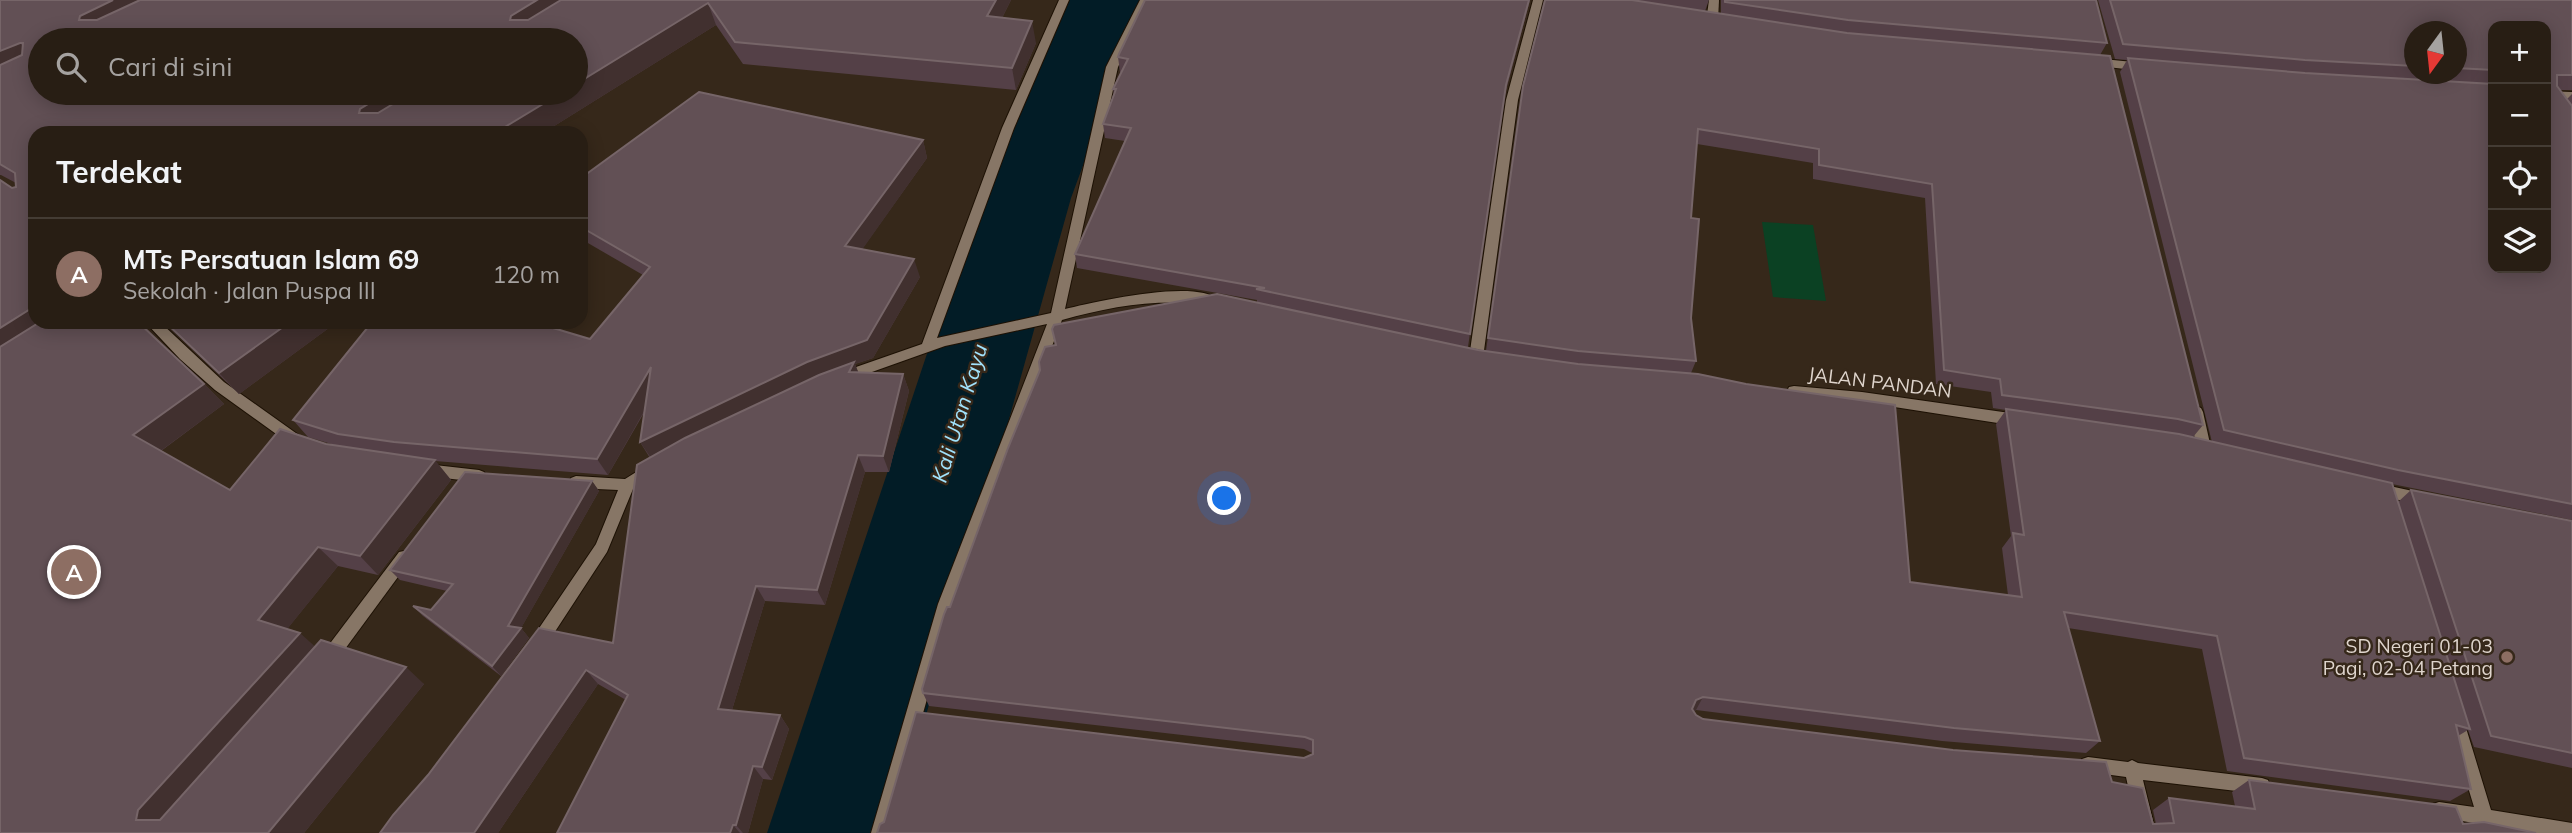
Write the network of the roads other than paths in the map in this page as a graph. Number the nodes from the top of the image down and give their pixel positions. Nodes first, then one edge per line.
1 (1064, 0) edge
2 (1145, 0) edge
3 (1538, 0) edge
4 (1714, 0) edge
5 (1725, 24) edge
6 (2081, 61) edge
7 (2161, 68) edge
8 (2572, 96) edge
9 (2552, 99) edge
10 (1230, 304) edge
11 (1054, 317) junction
12 (159, 329) edge
13 (927, 348) junction
14 (1475, 358) edge
15 (832, 381) edge
16 (1780, 390) edge
17 (2192, 395) edge
18 (2028, 421) edge
19 (307, 444) edge
20 (2204, 448) edge
21 (664, 461) edge
22 (412, 468) edge
23 (493, 477) edge
24 (560, 481) edge
25 (627, 485) junction
26 (2358, 485) edge
27 (2437, 502) edge
28 (413, 544) edge
29 (531, 653) edge
30 (317, 671) edge
31 (2450, 702) edge
32 (2064, 762) edge
33 (2132, 768) junction
34 (2281, 789) edge
35 (2416, 807) edge
36 (2443, 810) junction
37 (2486, 817) junction
38 (2572, 831) edge
39 (880, 833) edge
40 (2147, 833) edge
41 (2451, 833) edge

1 - 13 street
2 - 11 street
3 - 14 street
4 - 5 street
6 - 7 street
8 - 9 street
10 - 11 street
11 - 13 street
11 - 39 street
12 - 19 street
13 - 15 street
16 - 18 street, JALAN PANDAN
17 - 20 street
21 - 25 street
22 - 23 street
24 - 25 street
25 - 29 street
26 - 27 street
28 - 30 street
31 - 37 street
32 - 33 street
33 - 34 street
33 - 40 street
35 - 36 street
36 - 37 street
36 - 41 street
37 - 38 street

